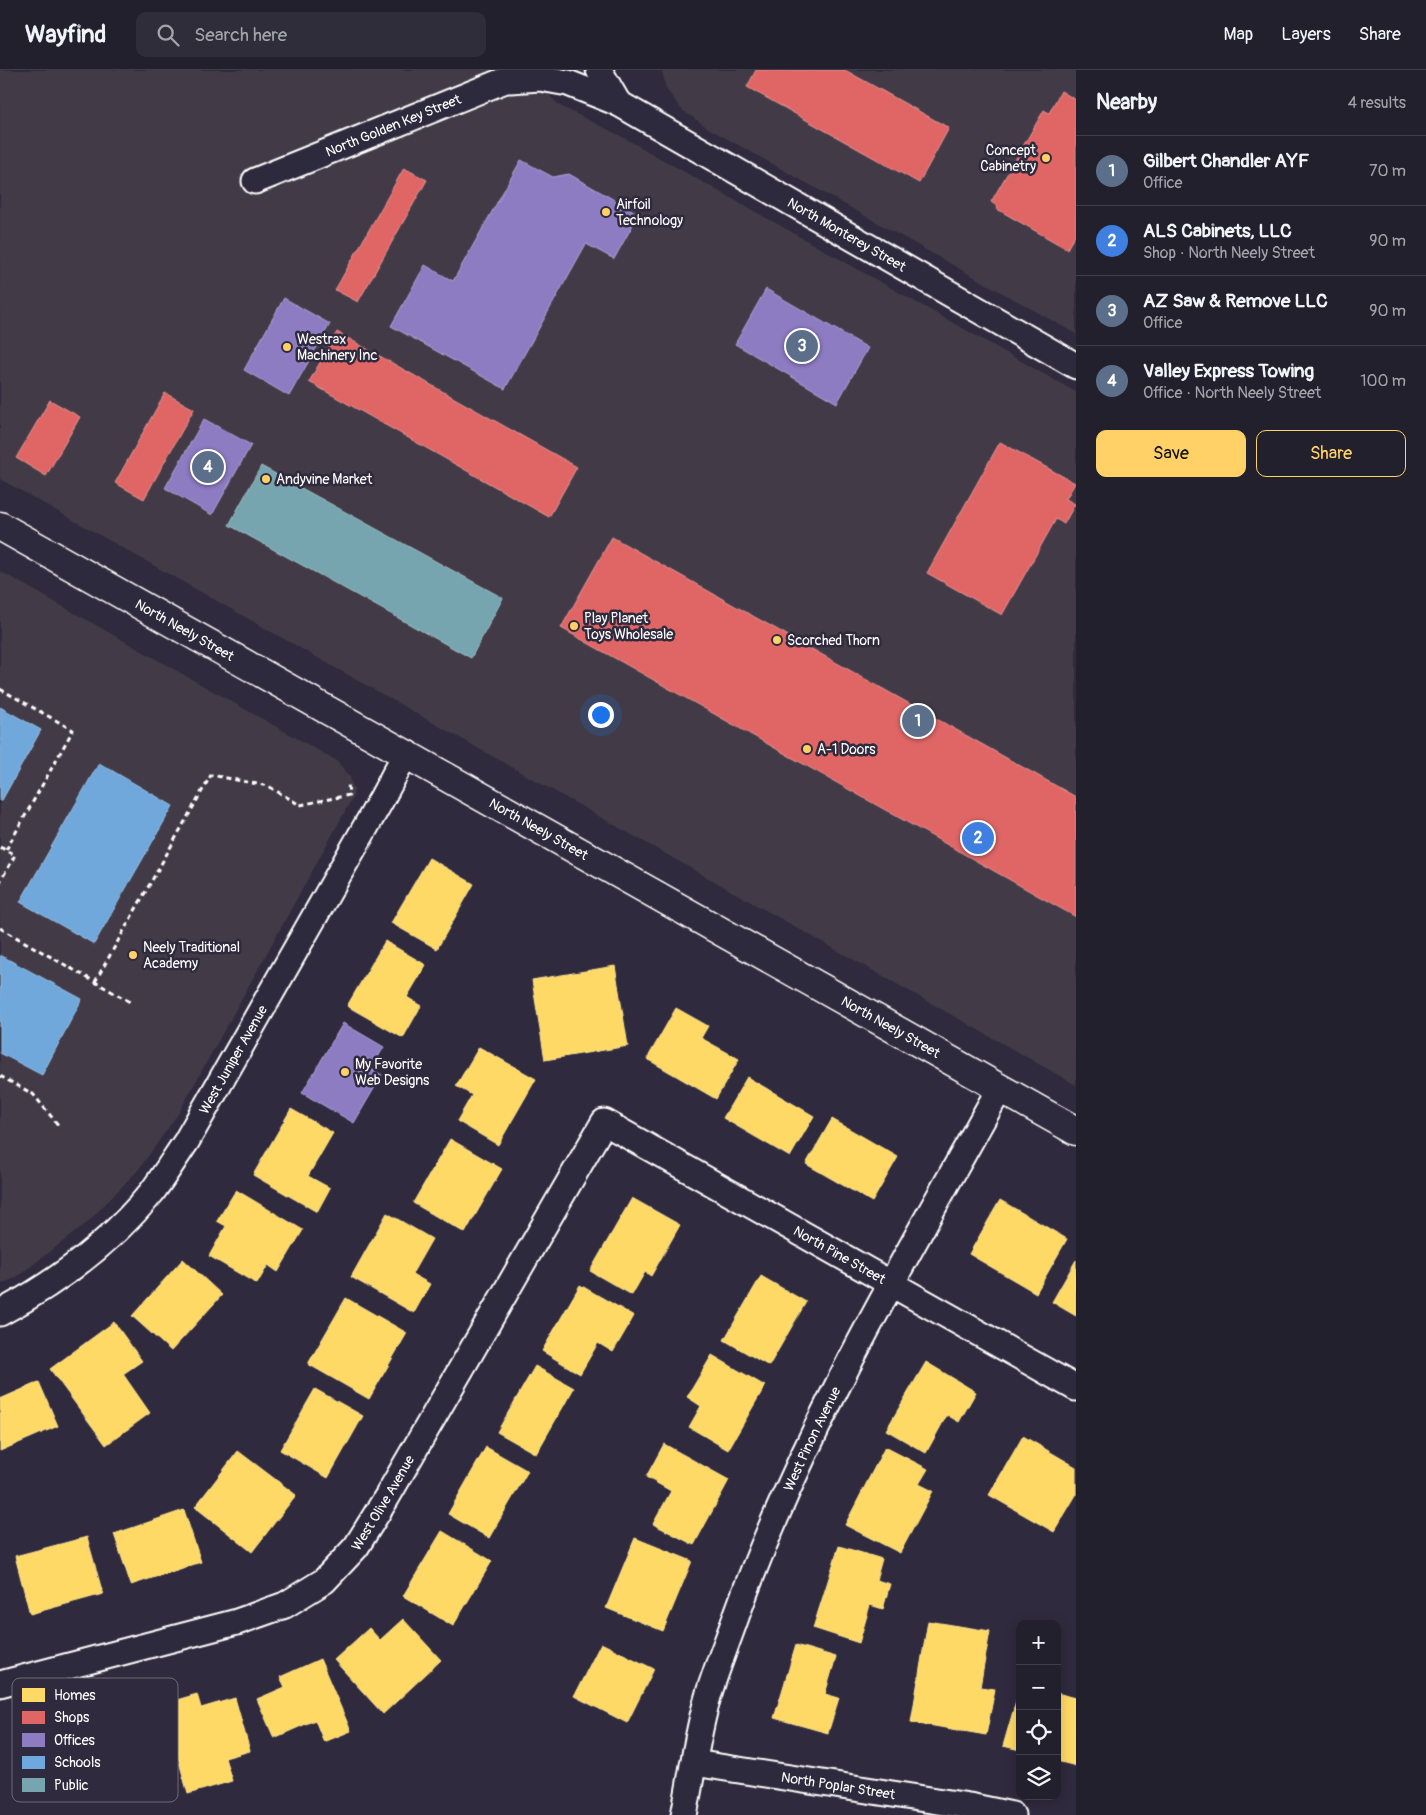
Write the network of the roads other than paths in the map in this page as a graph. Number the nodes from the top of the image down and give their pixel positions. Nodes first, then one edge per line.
1 (530, 70) edge
2 (599, 70) edge
3 (505, 80) junction
4 (618, 103) junction
5 (255, 181) dead end
6 (1076, 366) edge
7 (0, 526) edge
8 (406, 753) junction
9 (1000, 1088) junction
10 (604, 1122) joint
11 (1076, 1131) edge
12 (891, 1285) junction
13 (0, 1313) edge
14 (1076, 1388) edge
15 (23, 1678) edge
16 (694, 1763) junction
17 (684, 1815) edge
18 (1012, 1815) edge

1 - 3 street, North Golden Key Street
2 - 4 street
3 - 4 street, North Monterey Street
3 - 5 street, North Golden Key Street
4 - 6 street, North Monterey Street
7 - 8 street, North Neely Street
8 - 9 street, North Neely Street
8 - 13 street, West Juniper Avenue
9 - 11 street, North Neely Street
9 - 12 street, West Pinon Avenue
10 - 12 street, North Pine Street
10 - 15 street, West Olive Avenue
12 - 14 street, North Pine Street
12 - 16 street, West Pinon Avenue
16 - 17 street, West Pinon Avenue
16 - 18 street, North Poplar Street

